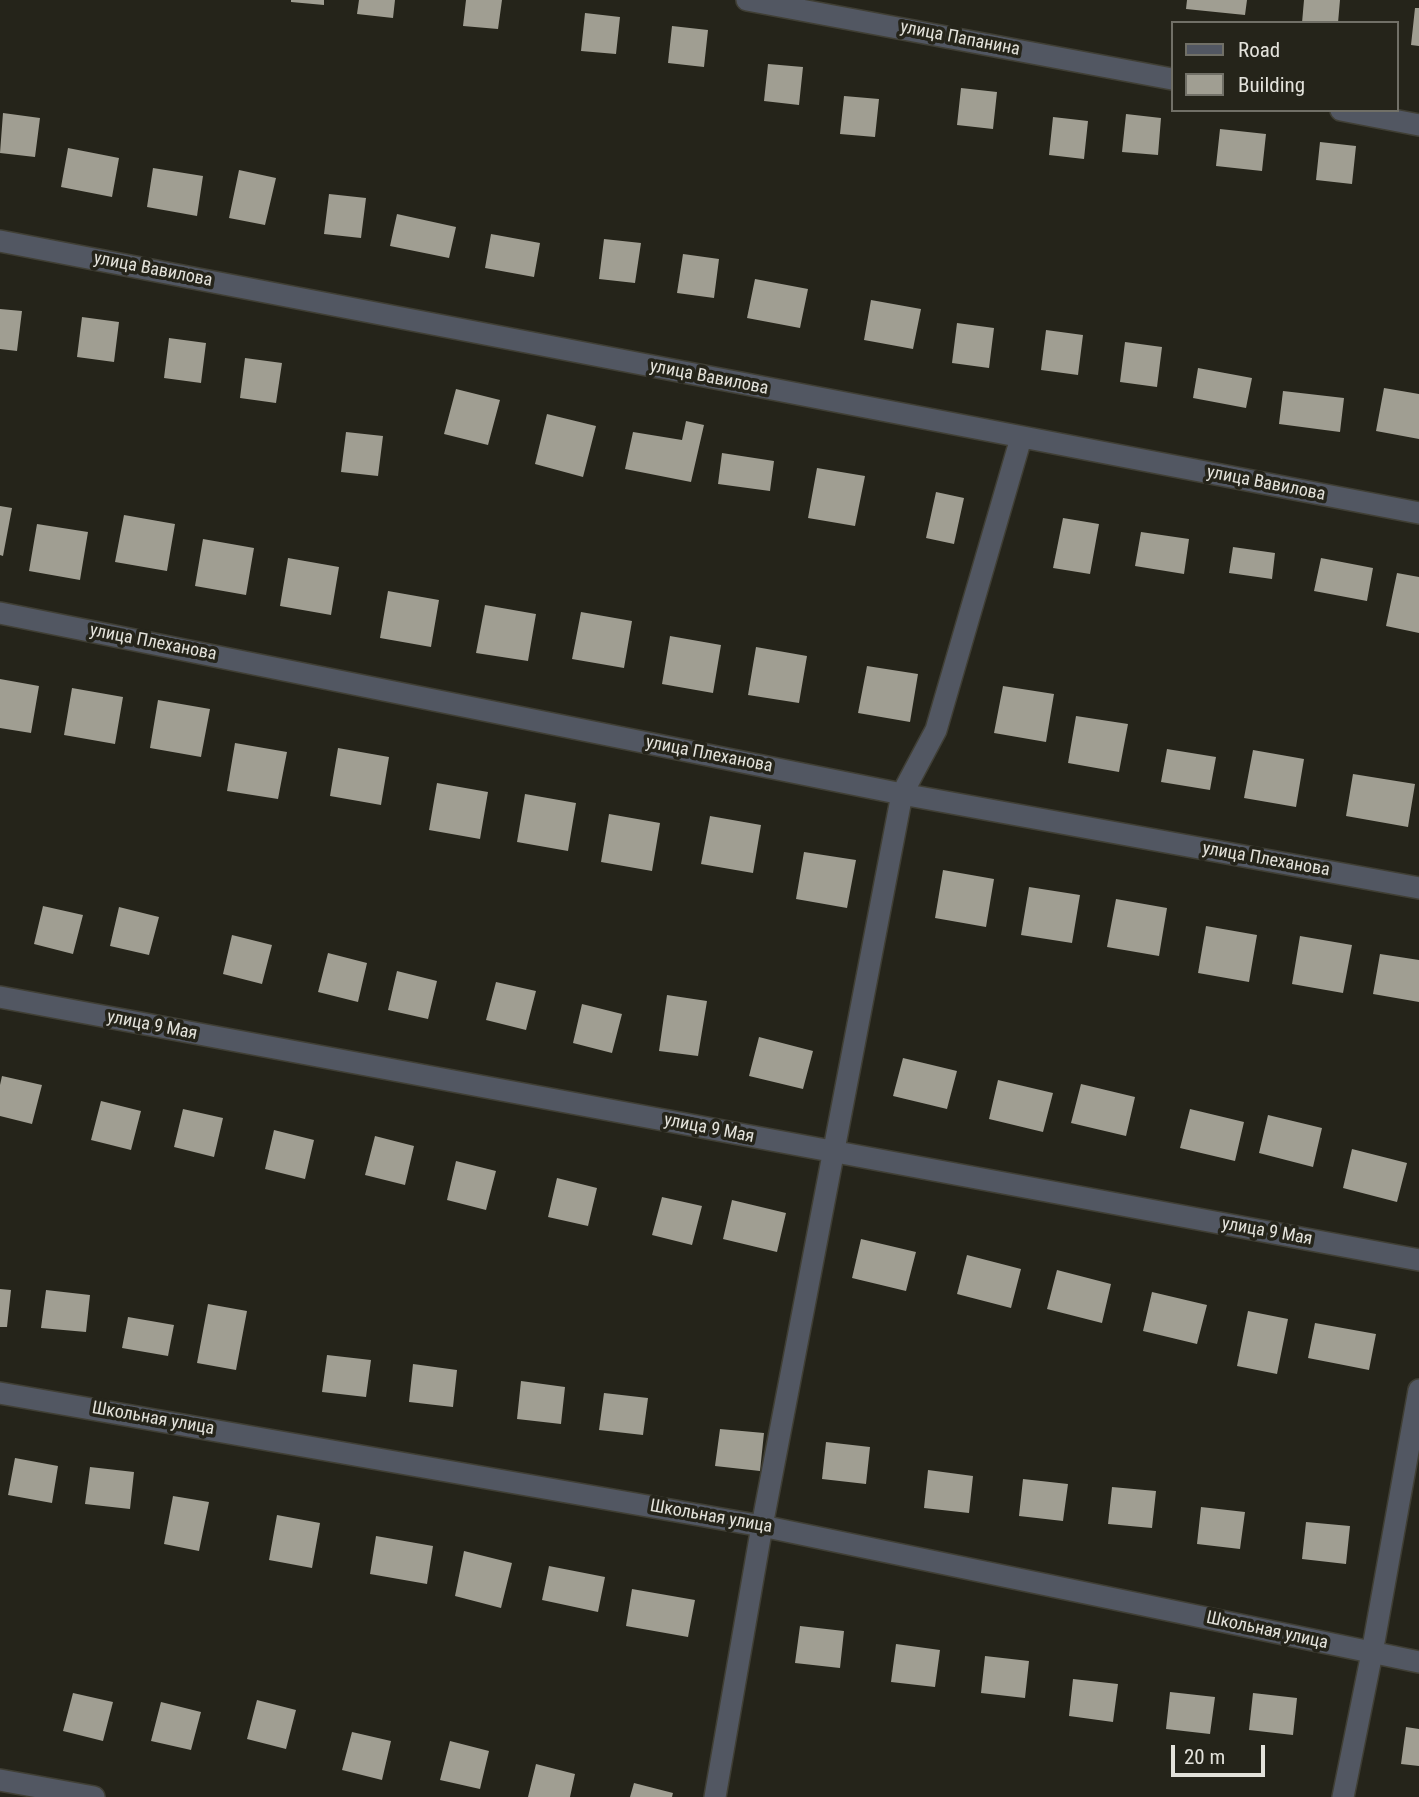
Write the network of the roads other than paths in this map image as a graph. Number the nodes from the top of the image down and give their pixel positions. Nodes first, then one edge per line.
1 (747, 0) edge
2 (1170, 79) edge
3 (1351, 112) edge
4 (1419, 125) edge
5 (0, 241) edge
6 (1021, 438) junction
7 (1419, 513) edge
8 (0, 613) edge
9 (902, 794) junction
10 (1419, 888) edge
11 (0, 998) edge
12 (832, 1152) junction
13 (1419, 1260) edge
14 (1419, 1390) edge
15 (0, 1393) edge
16 (762, 1526) junction
17 (1372, 1653) junction
18 (1419, 1662) edge
19 (0, 1780) edge
20 (93, 1797) edge
21 (715, 1797) edge
22 (1343, 1797) edge

1 - 2 street, улица Папанина
3 - 4 street
5 - 6 street, улица Вавилова
6 - 7 street, улица Вавилова
6 - 9 street
8 - 9 street, улица Плеханова
9 - 10 street, улица Плеханова
9 - 12 street
11 - 12 street, улица 9 Мая
12 - 13 street, улица 9 Мая
12 - 16 street
14 - 17 street
15 - 16 street, Школьная улица
16 - 17 street, Школьная улица
16 - 21 street
17 - 18 street, Школьная улица
17 - 22 street
19 - 20 street

